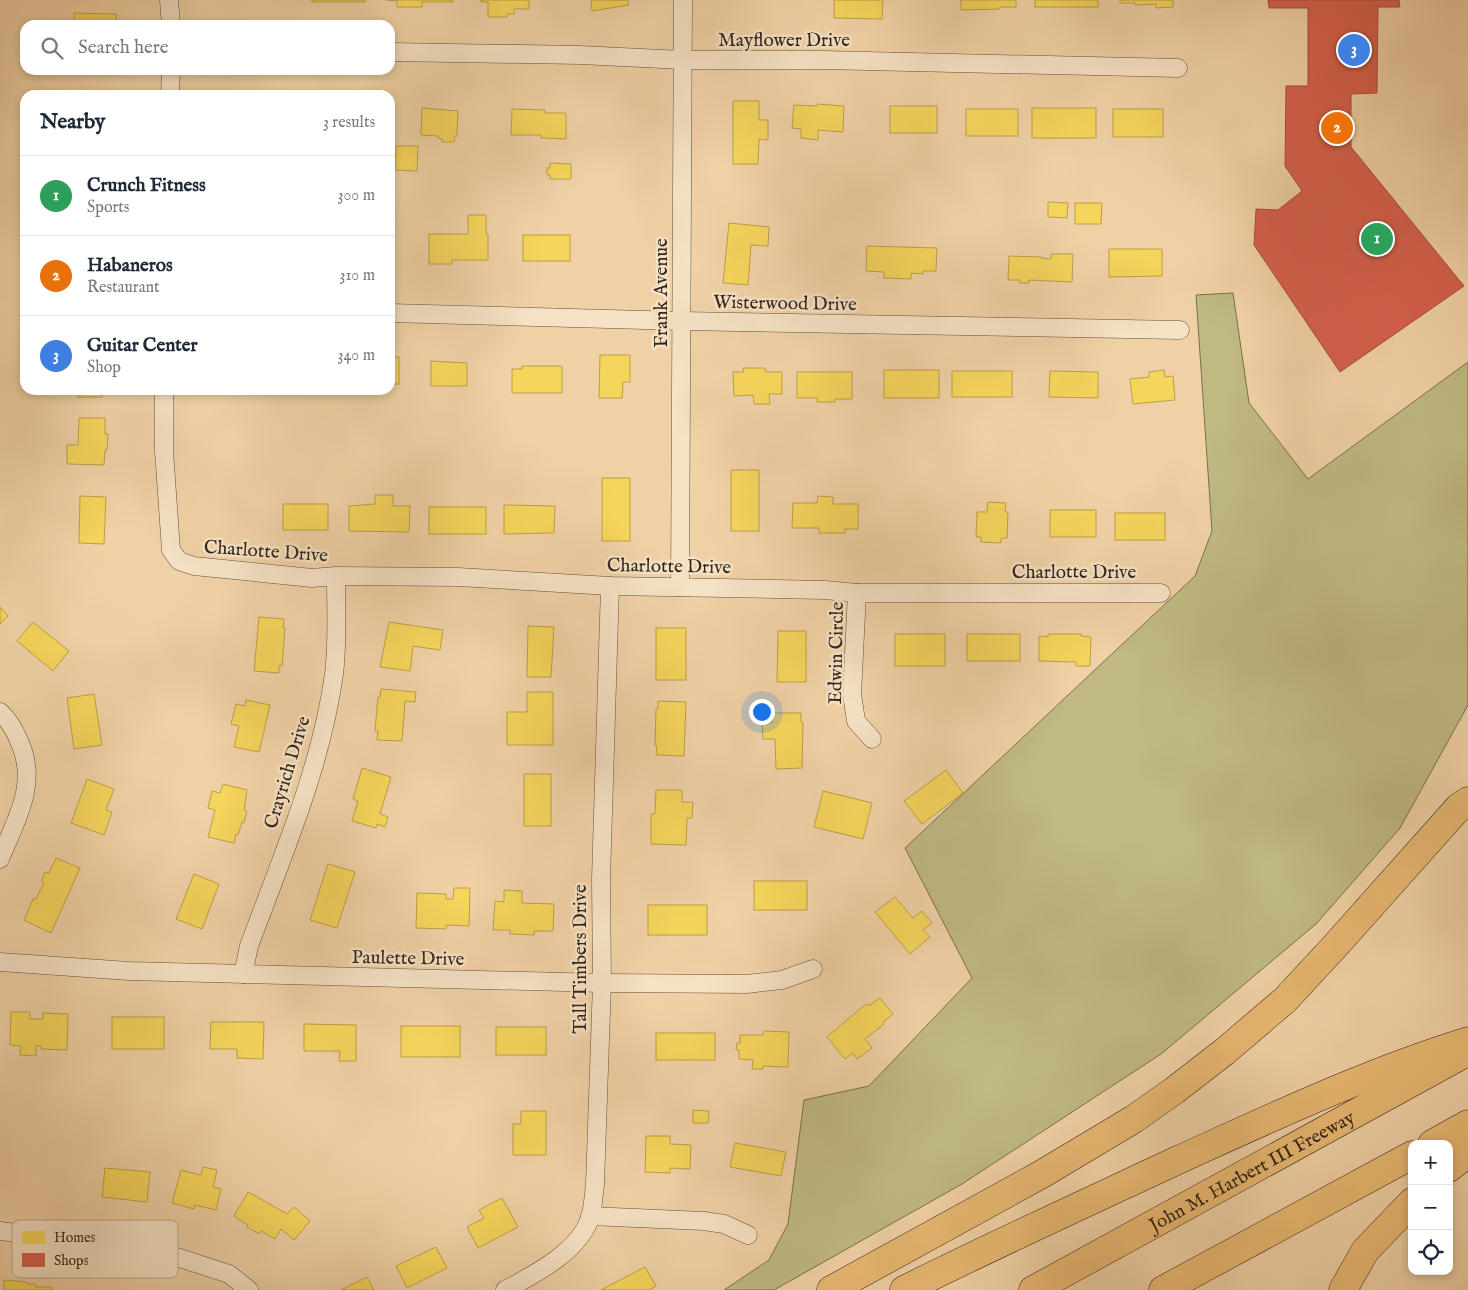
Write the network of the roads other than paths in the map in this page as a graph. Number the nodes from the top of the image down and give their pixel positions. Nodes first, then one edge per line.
1 (169, 0) edge
2 (683, 0) edge
3 (171, 20) edge
4 (395, 52) edge
5 (683, 60) junction
6 (1178, 68) dead end
7 (171, 75) edge
8 (170, 90) edge
9 (395, 313) edge
10 (681, 321) junction
11 (1180, 330) dead end
12 (164, 395) edge
13 (336, 576) junction
14 (610, 586) junction
15 (680, 587) junction
16 (857, 593) junction
17 (1161, 593) dead end
18 (0, 712) edge
19 (872, 739) dead end
20 (1468, 781) edge
21 (1463, 804) edge
22 (0, 859) edge
23 (0, 962) edge
24 (813, 969) dead end
25 (243, 974) junction
26 (602, 983) junction
27 (1468, 1041) edge
28 (1468, 1052) edge
29 (1468, 1124) edge
30 (1439, 1140) edge
31 (1468, 1153) edge
32 (1408, 1157) edge
33 (1453, 1165) edge
34 (1408, 1206) edge
35 (590, 1216) junction
36 (748, 1235) dead end
37 (178, 1258) edge
38 (249, 1290) edge
39 (505, 1290) edge
40 (831, 1290) edge
41 (904, 1290) edge
42 (1033, 1290) edge
43 (1163, 1290) edge
44 (1343, 1290) edge

1 - 3 street
2 - 5 street, Frank Avenue
4 - 5 street, Mayflower Drive
5 - 6 street, Mayflower Drive
5 - 10 street, Frank Avenue
7 - 8 street
9 - 10 street, Wisterwood Drive
10 - 11 street, Wisterwood Drive
10 - 15 street, Frank Avenue
12 - 13 street, Charlotte Drive
13 - 14 street, Charlotte Drive
13 - 25 street, Crayrich Drive
14 - 15 street, Charlotte Drive
14 - 26 street, Tall Timbers Drive
15 - 16 street, Charlotte Drive
16 - 17 street, Charlotte Drive
16 - 19 street, Edwin Circle
18 - 22 street
20 - 21 highway
21 - 40 highway
23 - 25 street, Paulette Drive
24 - 26 street, Paulette Drive
25 - 26 street, Paulette Drive
26 - 35 street, Tall Timbers Drive
27 - 41 highway
28 - 42 highway, John M. Harbert III Freeway
29 - 30 highway
31 - 33 highway
32 - 43 highway
34 - 44 highway
35 - 36 street
35 - 39 street, Tall Timbers Drive
37 - 38 street

